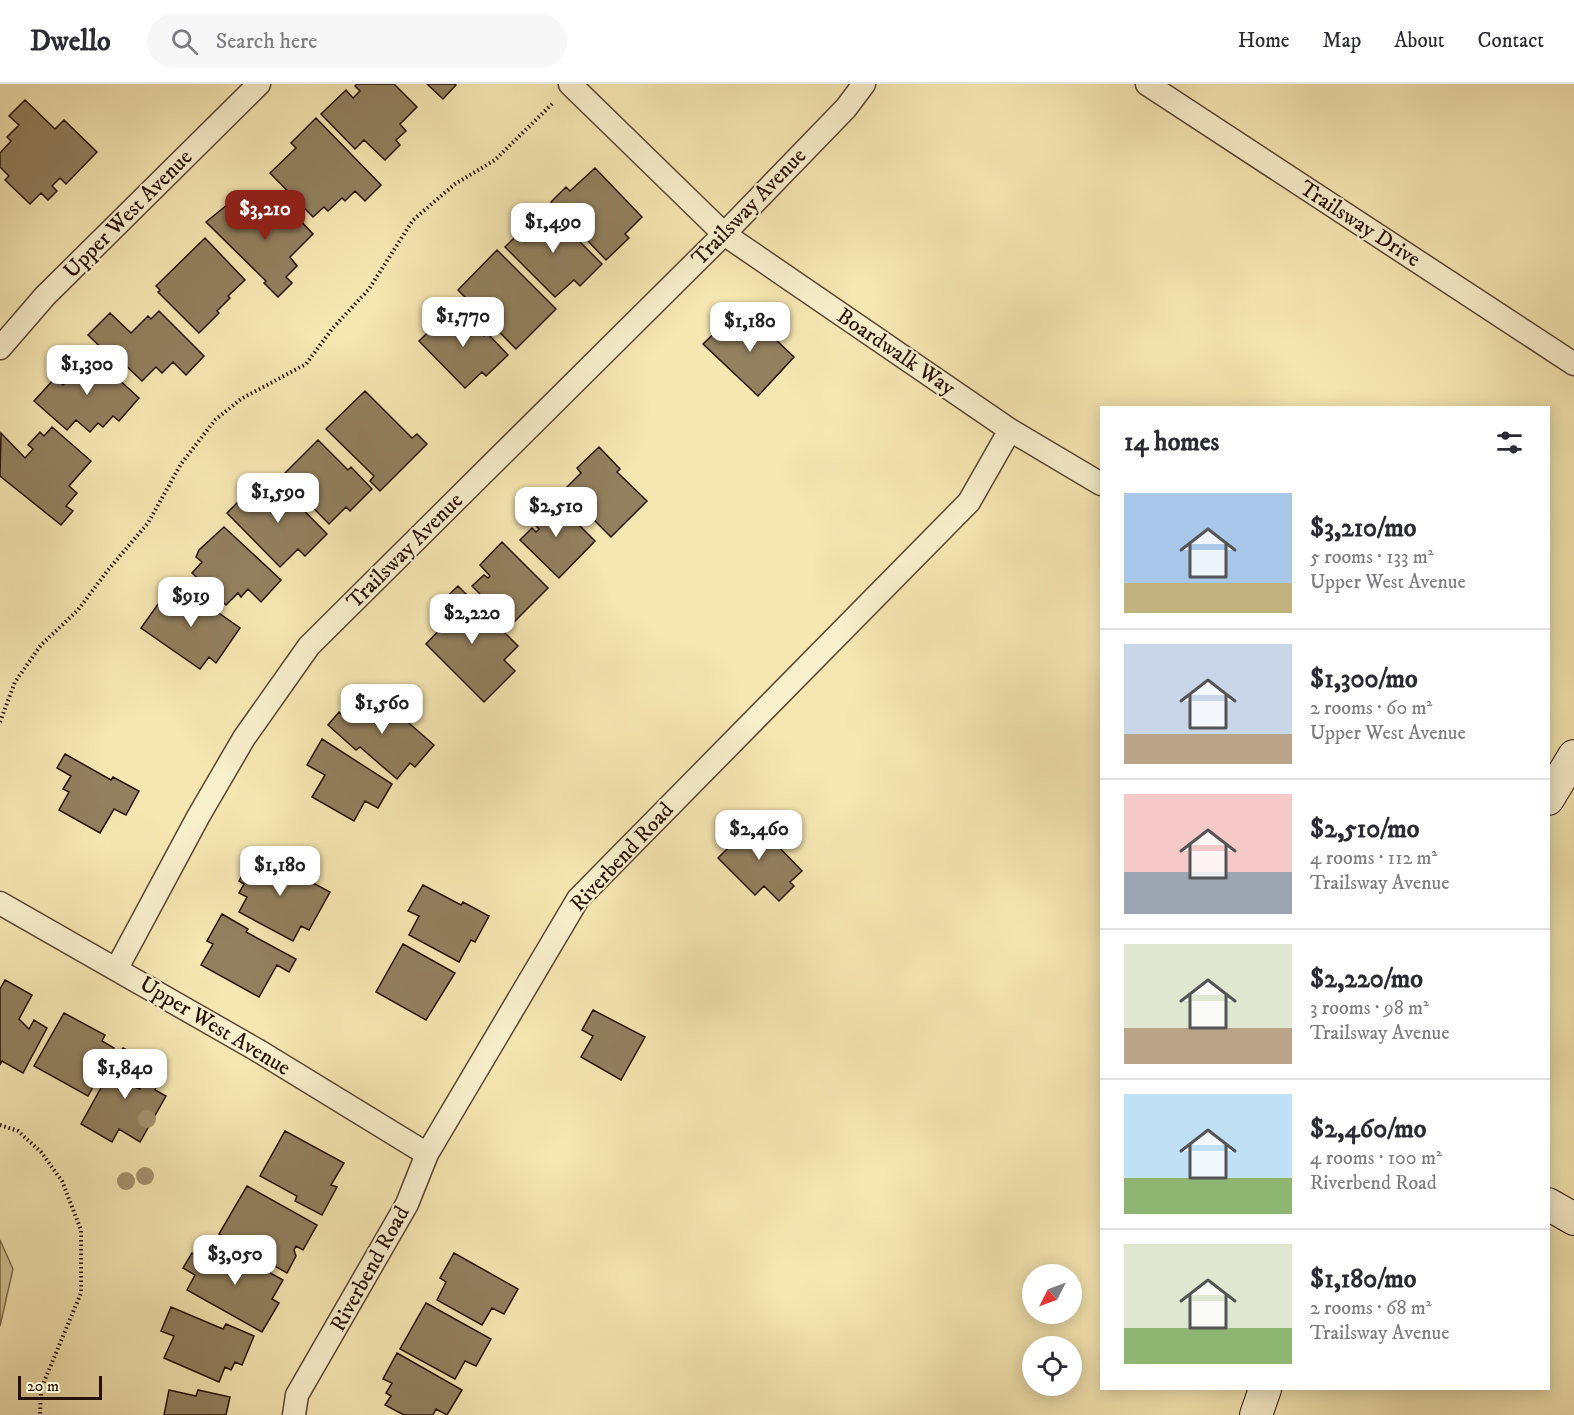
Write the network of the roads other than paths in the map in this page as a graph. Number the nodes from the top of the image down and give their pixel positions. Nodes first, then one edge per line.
1 (259, 84) edge
2 (570, 84) edge
3 (864, 84) edge
4 (1147, 84) edge
5 (724, 234) junction
6 (0, 348) edge
7 (1574, 364) edge
8 (1010, 430) junction
9 (1100, 483) edge
10 (1574, 756) edge
11 (1550, 791) edge
12 (0, 903) edge
13 (117, 968) junction
14 (427, 1154) junction
15 (1550, 1205) edge
16 (1574, 1219) edge
17 (1265, 1390) edge
18 (294, 1415) edge
19 (1256, 1415) edge

1 - 6 street, Upper West Avenue
2 - 5 street, Boardwalk Way
3 - 5 street, Trailsway Avenue
4 - 7 street, Trailsway Drive
5 - 8 street, Boardwalk Way
5 - 13 street, Trailsway Avenue
8 - 9 street, Boardwalk Way
8 - 14 street, Riverbend Road
10 - 11 street
12 - 13 street, Upper West Avenue
13 - 14 street, Upper West Avenue
14 - 18 street, Riverbend Road
15 - 16 street
17 - 19 street

